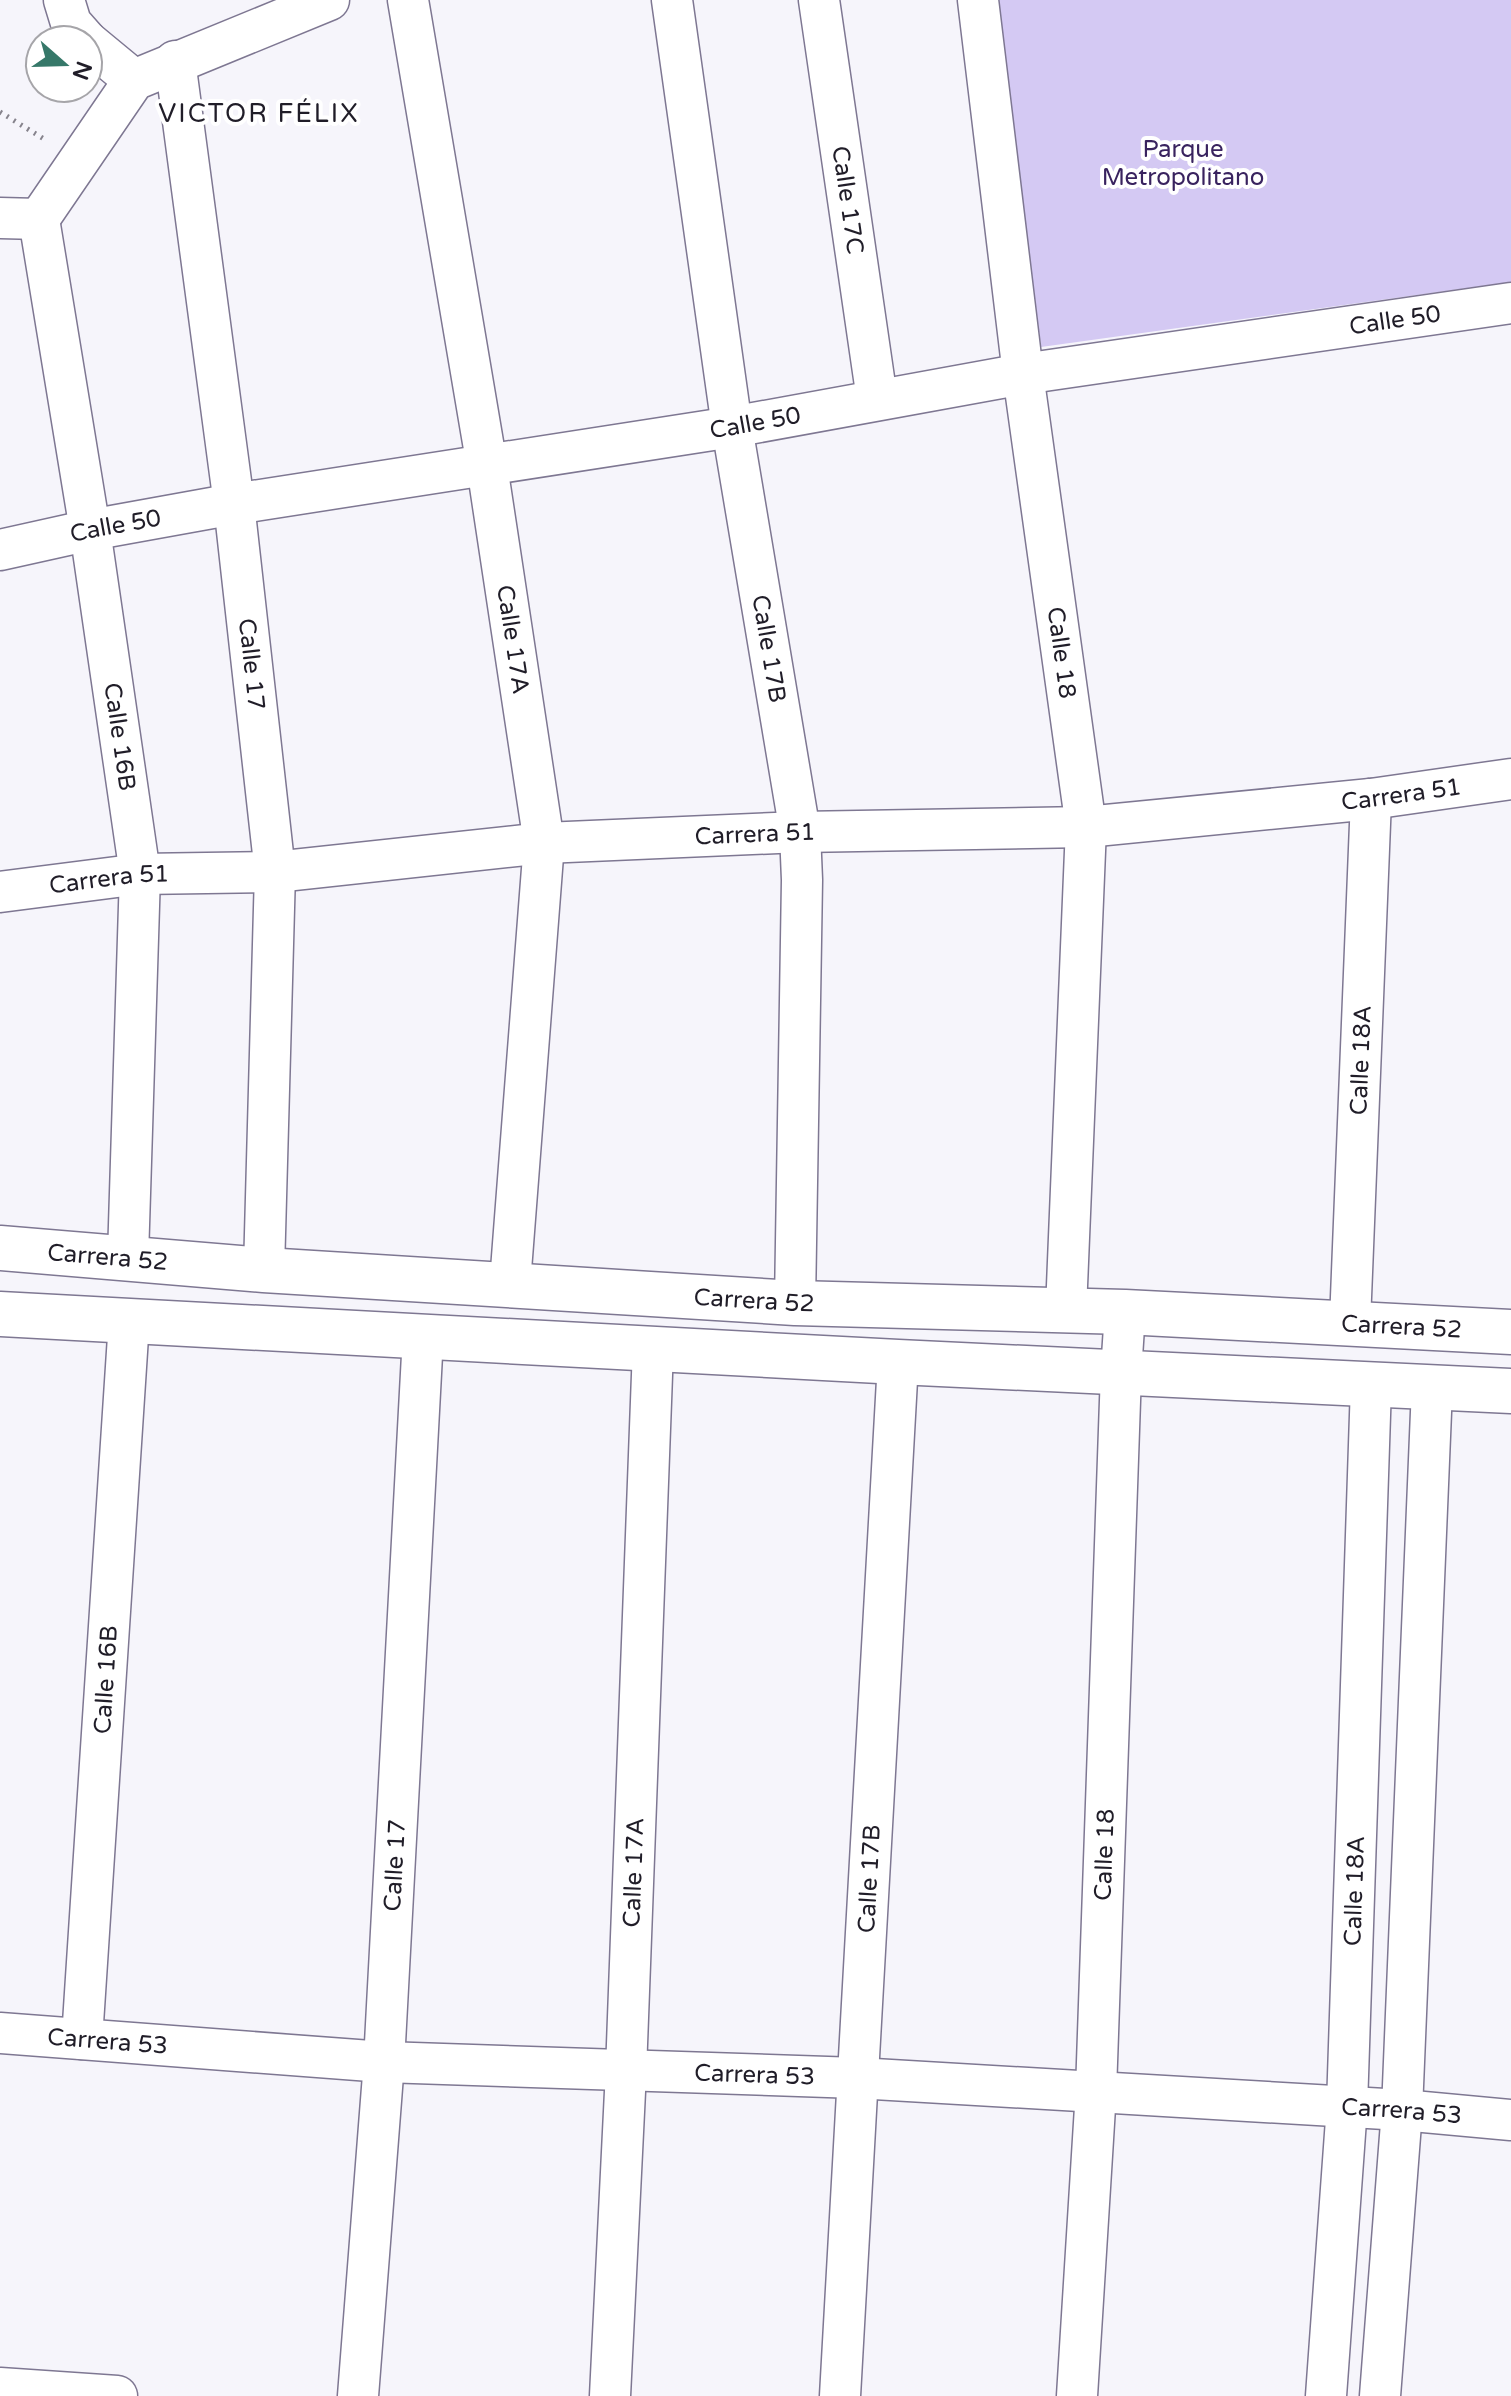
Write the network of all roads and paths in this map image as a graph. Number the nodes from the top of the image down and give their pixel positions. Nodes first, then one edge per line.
1 (64, 0) edge
2 (408, 0) edge
3 (672, 0) edge
4 (819, 0) edge
5 (978, 0) edge
6 (314, 3) edge
7 (72, 24) edge
8 (104, 55) edge
9 (175, 61) junction
10 (134, 80) junction
11 (0, 112) edge
12 (78, 161) junction
13 (0, 218) edge
14 (39, 219) junction
15 (1511, 303) edge
16 (1023, 374) junction
17 (877, 399) junction
18 (732, 427) junction
19 (487, 466) junction
20 (234, 504) junction
21 (90, 530) junction
22 (0, 550) edge
23 (1511, 779) edge
24 (1371, 799) junction
25 (1086, 827) junction
26 (800, 832) junction
27 (544, 843) junction
28 (275, 872) junction
29 (140, 874) junction
30 (0, 892) edge
31 (0, 1248) edge
32 (128, 1257) junction
33 (264, 1270) junction
34 (510, 1283) junction
35 (795, 1303) junction
36 (1066, 1310) junction
37 (1125, 1312) junction
38 (0, 1314) edge
39 (129, 1321) junction
40 (1350, 1322) junction
41 (1511, 1332) edge
42 (423, 1336) junction
43 (653, 1348) junction
44 (898, 1362) junction
45 (1121, 1372) junction
46 (1371, 1385) junction
47 (1432, 1388) junction
48 (1511, 1391) edge
49 (0, 2033) edge
50 (82, 2039) junction
51 (384, 2062) junction
52 (626, 2071) junction
53 (857, 2078) junction
54 (1096, 2091) junction
55 (1347, 2106) junction
56 (1402, 2110) junction
57 (1511, 2120) edge
58 (0, 2388) edge
59 (117, 2396) edge
60 (358, 2396) edge
61 (610, 2396) edge
62 (840, 2396) edge
63 (1077, 2396) edge
64 (1326, 2396) edge
65 (1380, 2396) edge

1 - 7 street
2 - 19 street, Calle 17A
3 - 18 street, Calle 17B
4 - 17 street, Calle 17C
5 - 16 street, Calle 18
6 - 9 street
8 - 10 street
9 - 10 street
9 - 20 street, Calle 17
10 - 12 street
11 - 12 path
12 - 14 street
13 - 14 street
14 - 21 street, Calle 16B
15 - 16 street, Calle 50
16 - 17 street, Calle 50
16 - 25 street, Calle 18
17 - 18 street, Calle 50
18 - 19 street, Calle 50
18 - 26 street, Calle 17B
19 - 20 street, Calle 50
19 - 27 street, Calle 17A
20 - 21 street, Calle 50
20 - 28 street, Calle 17
21 - 22 street, Calle 50
21 - 29 street, Calle 16B
23 - 24 street, Carrera 51
24 - 25 street, Carrera 51
24 - 40 street, Calle 18A
25 - 26 street, Carrera 51
25 - 36 street, Calle 18
26 - 27 street, Carrera 51
26 - 35 street, Calle 17B
27 - 28 street, Carrera 51
27 - 34 street, Calle 17A
28 - 29 street, Carrera 51
28 - 33 street, Calle 17
29 - 30 street, Carrera 51
29 - 32 street, Calle 16B
31 - 32 main road, Carrera 52
32 - 33 main road, Carrera 52
33 - 34 main road, Carrera 52
34 - 35 main road, Carrera 52
35 - 36 main road, Carrera 52
36 - 37 main road, Carrera 52
37 - 40 main road, Carrera 52
37 - 45 street, Calle 18
38 - 39 main road
39 - 42 main road
39 - 50 street, Calle 16B
40 - 41 main road, Carrera 52
42 - 43 main road
42 - 51 street, Calle 17
43 - 44 main road
43 - 52 street, Calle 17A
44 - 45 main road
44 - 53 street, Calle 17B
45 - 46 main road
45 - 54 street, Calle 18
46 - 47 main road
46 - 55 street, Calle 18A
47 - 48 main road
47 - 56 street
49 - 50 street, Carrera 53
50 - 51 street, Carrera 53
51 - 52 street, Carrera 53
51 - 60 street, Calle 17
52 - 53 street, Carrera 53
52 - 61 street, Calle 17A
53 - 54 street, Carrera 53
53 - 62 street, Calle 17B
54 - 55 street, Carrera 53
54 - 63 street, Calle 18
55 - 56 street, Carrera 53
55 - 64 street, Calle 18A
56 - 57 street, Carrera 53
56 - 65 street
58 - 59 street

